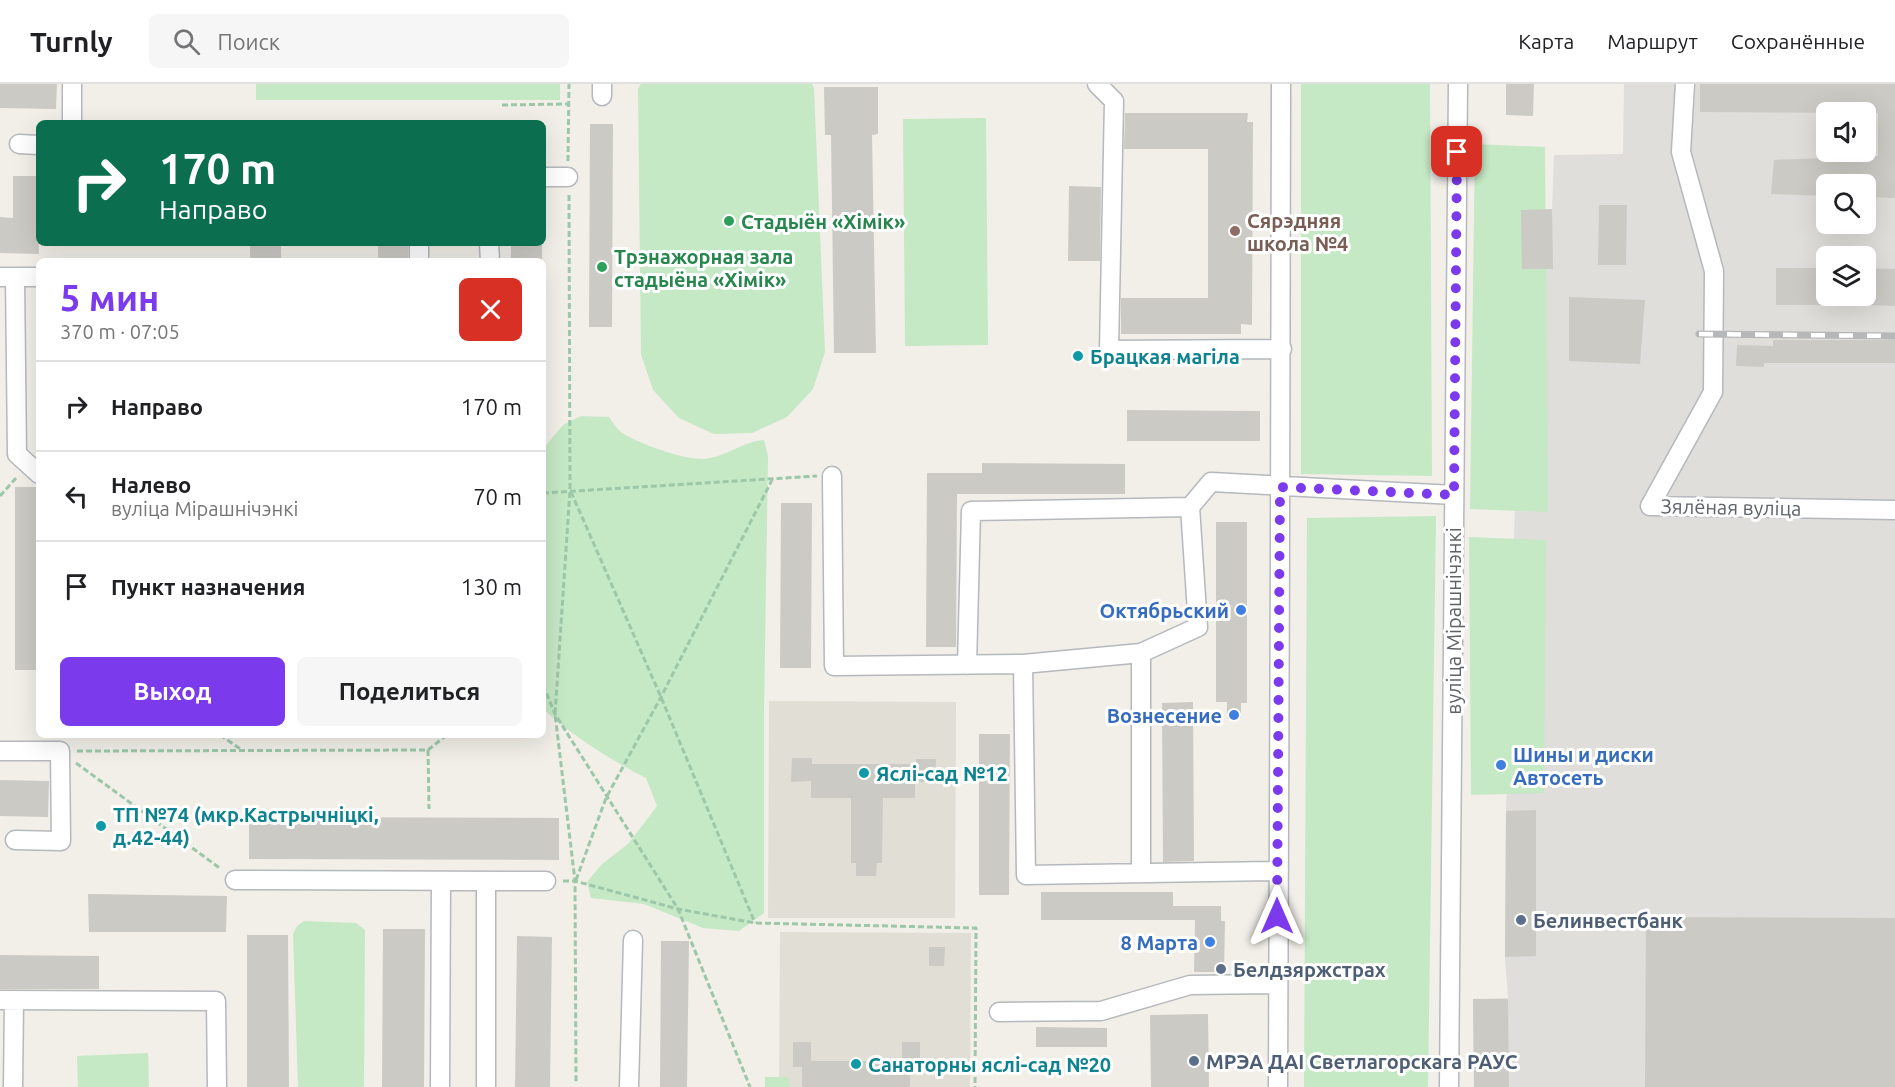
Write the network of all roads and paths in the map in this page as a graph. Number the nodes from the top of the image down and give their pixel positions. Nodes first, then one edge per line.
1 (72, 84) edge
2 (568, 84) edge
3 (1097, 84) edge
4 (1281, 84) edge
5 (1458, 84) edge
6 (1685, 84) edge
7 (568, 104) junction
8 (502, 105) dead end
9 (72, 120) edge
10 (19, 144) dead end
11 (36, 145) edge
12 (546, 177) edge
13 (568, 177) junction
14 (8, 277) edge
15 (36, 277) edge
16 (1282, 349) junction
17 (36, 471) edge
18 (832, 476) joint
19 (773, 478) junction
20 (1280, 487) junction
21 (570, 490) junction
22 (546, 493) edge
23 (1454, 495) junction
24 (1190, 507) junction
25 (1895, 510) edge
26 (1141, 653) junction
27 (967, 664) junction
28 (1023, 664) junction
29 (546, 693) edge
30 (661, 697) junction
31 (555, 714) junction
32 (225, 738) edge
33 (443, 738) edge
34 (244, 750) junction
35 (428, 750) junction
36 (0, 751) edge
37 (60, 751) junction
38 (606, 798) junction
39 (429, 810) dead end
40 (15, 840) dead end
41 (1277, 871) junction
42 (1141, 873) junction
43 (236, 880) joint
44 (441, 881) junction
45 (486, 881) junction
46 (546, 881) joint
47 (575, 881) junction
48 (678, 909) junction
49 (755, 923) junction
50 (633, 940) dead end
51 (1278, 984) junction
52 (7, 1000) edge
53 (999, 1012) dead end
54 (576, 1082) dead end
55 (13, 1087) edge
56 (217, 1087) edge
57 (440, 1087) edge
58 (486, 1087) edge
59 (629, 1087) edge
60 (750, 1087) edge
61 (975, 1087) edge
62 (1278, 1087) edge
63 (1449, 1087) edge

1 - 9 street
2 - 7 path
3 - 16 street
4 - 16 street
5 - 23 street, вуліца Мірашнічэнкі
6 - 25 street, Зялёная вуліца
7 - 8 path
7 - 13 path
10 - 11 street
12 - 13 street
13 - 21 path
14 - 15 street
14 - 17 street
16 - 20 street
18 - 19 path
18 - 27 street
19 - 21 path
19 - 30 path
20 - 23 street
20 - 24 street
20 - 41 street
21 - 22 path
21 - 30 path
21 - 31 path
23 - 63 street, вуліца Мірашнічэнкі
24 - 26 street
24 - 27 street
26 - 28 street
26 - 42 street
27 - 28 street
28 - 42 street
29 - 31 path
30 - 38 path
30 - 49 path
31 - 38 path
31 - 47 path
32 - 34 path
33 - 35 path
34 - 35 path
34 - 37 path
35 - 39 path
36 - 37 street
37 - 40 street
37 - 43 path
38 - 47 path
38 - 48 path
41 - 42 street
41 - 51 street
43 - 44 street
44 - 45 street
44 - 57 street
45 - 46 street
45 - 58 street
46 - 47 path
47 - 48 path
47 - 54 path
48 - 49 path
48 - 60 path
49 - 61 path
50 - 59 street
51 - 53 street
51 - 62 street
52 - 55 street
52 - 56 street

